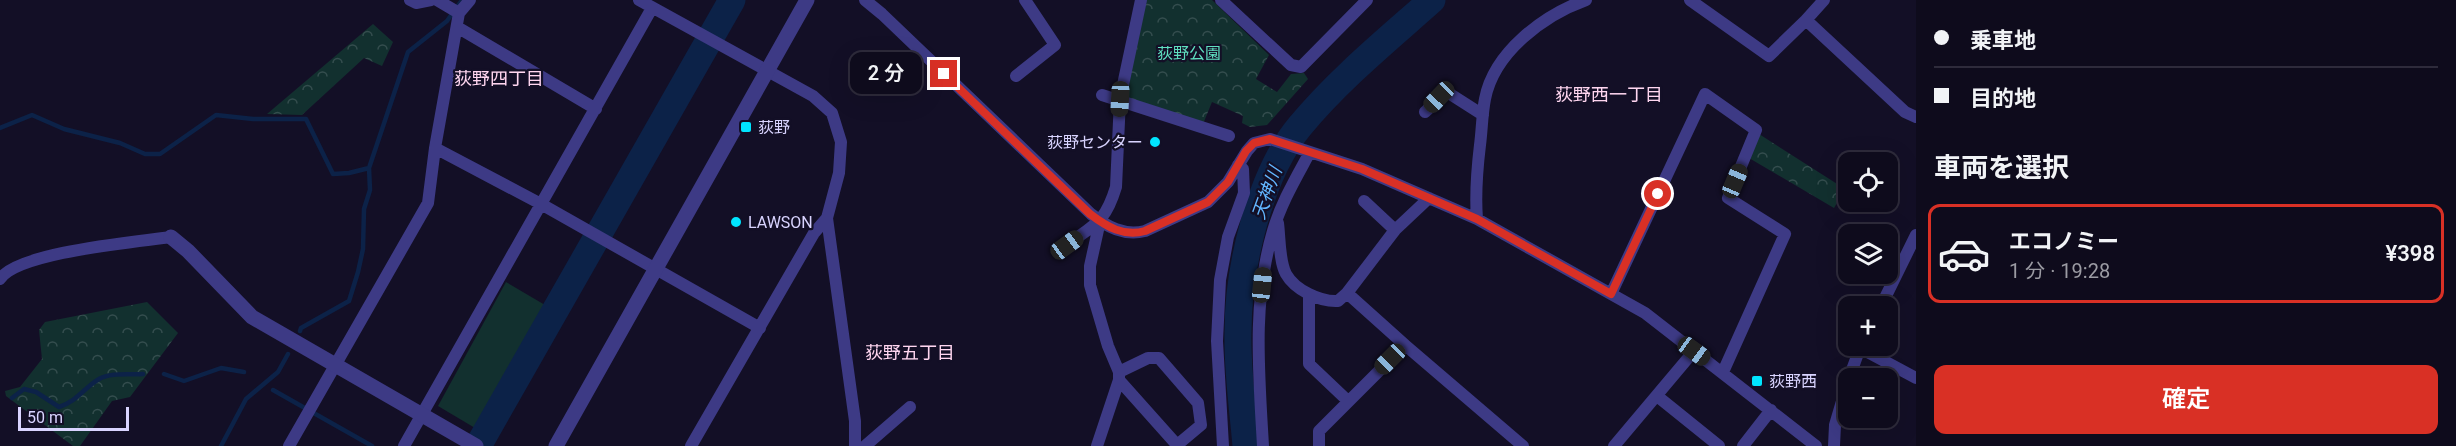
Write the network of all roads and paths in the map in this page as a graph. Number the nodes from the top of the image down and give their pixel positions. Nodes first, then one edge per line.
1 (410, 0) edge
2 (431, 0) edge
3 (437, 0) edge
4 (470, 0) edge
5 (639, 0) edge
6 (807, 0) edge
7 (865, 0) edge
8 (1025, 0) edge
9 (1141, 0) edge
10 (1221, 0) edge
11 (1367, 0) edge
12 (1586, 0) edge
13 (1690, 0) edge
14 (1824, 0) edge
15 (652, 8) junction
16 (459, 13) junction
17 (1806, 20) junction
18 (457, 27) junction
19 (767, 72) junction
20 (1016, 76) dead end
21 (1102, 94) dead end
22 (1120, 99) junction
23 (596, 109) junction
24 (1425, 112) dead end
25 (1483, 115) junction
26 (1916, 117) edge
27 (1229, 136) dead end
28 (435, 148) junction
29 (1310, 152) junction
30 (1238, 165) junction
31 (1429, 198) junction
32 (1364, 201) dead end
33 (541, 204) junction
34 (827, 218) junction
35 (1278, 219) junction
36 (1477, 219) junction
37 (1100, 221) junction
38 (1395, 230) junction
39 (1916, 236) edge
40 (171, 237) joint
41 (1067, 245) dead end
42 (654, 269) junction
43 (0, 279) edge
44 (1347, 293) junction
45 (1611, 294) junction
46 (1309, 295) junction
47 (1886, 296) edge
48 (760, 328) junction
49 (1405, 345) junction
50 (1694, 351) junction
51 (1878, 356) edge
52 (335, 365) junction
53 (1723, 372) junction
54 (1119, 376) junction
55 (1916, 378) edge
56 (1656, 396) junction
57 (1348, 401) junction
58 (910, 407) dead end
59 (1772, 410) junction
60 (422, 414) junction
61 (1838, 415) edge
62 (475, 445) edge
63 (289, 446) edge
64 (404, 446) edge
65 (556, 446) edge
66 (691, 446) edge
67 (855, 446) edge
68 (865, 446) edge
69 (1097, 446) edge
70 (1223, 446) edge
71 (1263, 446) edge
72 (1320, 446) edge
73 (1522, 446) edge
74 (1614, 446) edge
75 (1719, 446) edge
76 (1743, 446) edge
77 (1816, 446) edge
78 (1834, 446) edge

1 - 2 street
3 - 16 street
4 - 16 street
5 - 15 street
6 - 19 street
7 - 37 street
8 - 20 street
9 - 22 street
10 - 11 street
12 - 25 street
13 - 17 street
14 - 17 street
15 - 19 street
15 - 23 street
16 - 18 street
17 - 26 street
18 - 23 street
18 - 28 street
19 - 34 street
19 - 42 street
21 - 22 street
22 - 27 street
22 - 37 street
23 - 33 street
24 - 25 street
25 - 36 street
28 - 33 street
28 - 52 street
29 - 30 street
29 - 31 street
29 - 35 street
30 - 37 street
30 - 70 street
31 - 36 street
31 - 38 street
32 - 38 street
33 - 42 street
33 - 60 street
34 - 48 street
34 - 67 street
35 - 46 street
35 - 71 street
36 - 45 street
37 - 41 street
37 - 54 street
38 - 44 street
39 - 47 street
40 - 43 street
40 - 52 street
42 - 48 street
42 - 65 street
44 - 46 street
44 - 49 street
45 - 50 street
45 - 53 street
46 - 57 street
48 - 66 street
49 - 57 street
49 - 73 street
50 - 53 street
50 - 56 street
51 - 55 street
52 - 60 street
52 - 63 street
53 - 59 street
54 - 54 street
54 - 69 street
56 - 74 street
56 - 75 street
57 - 72 street
58 - 68 street
59 - 76 street
59 - 77 street
60 - 62 street
60 - 64 street
61 - 78 street

